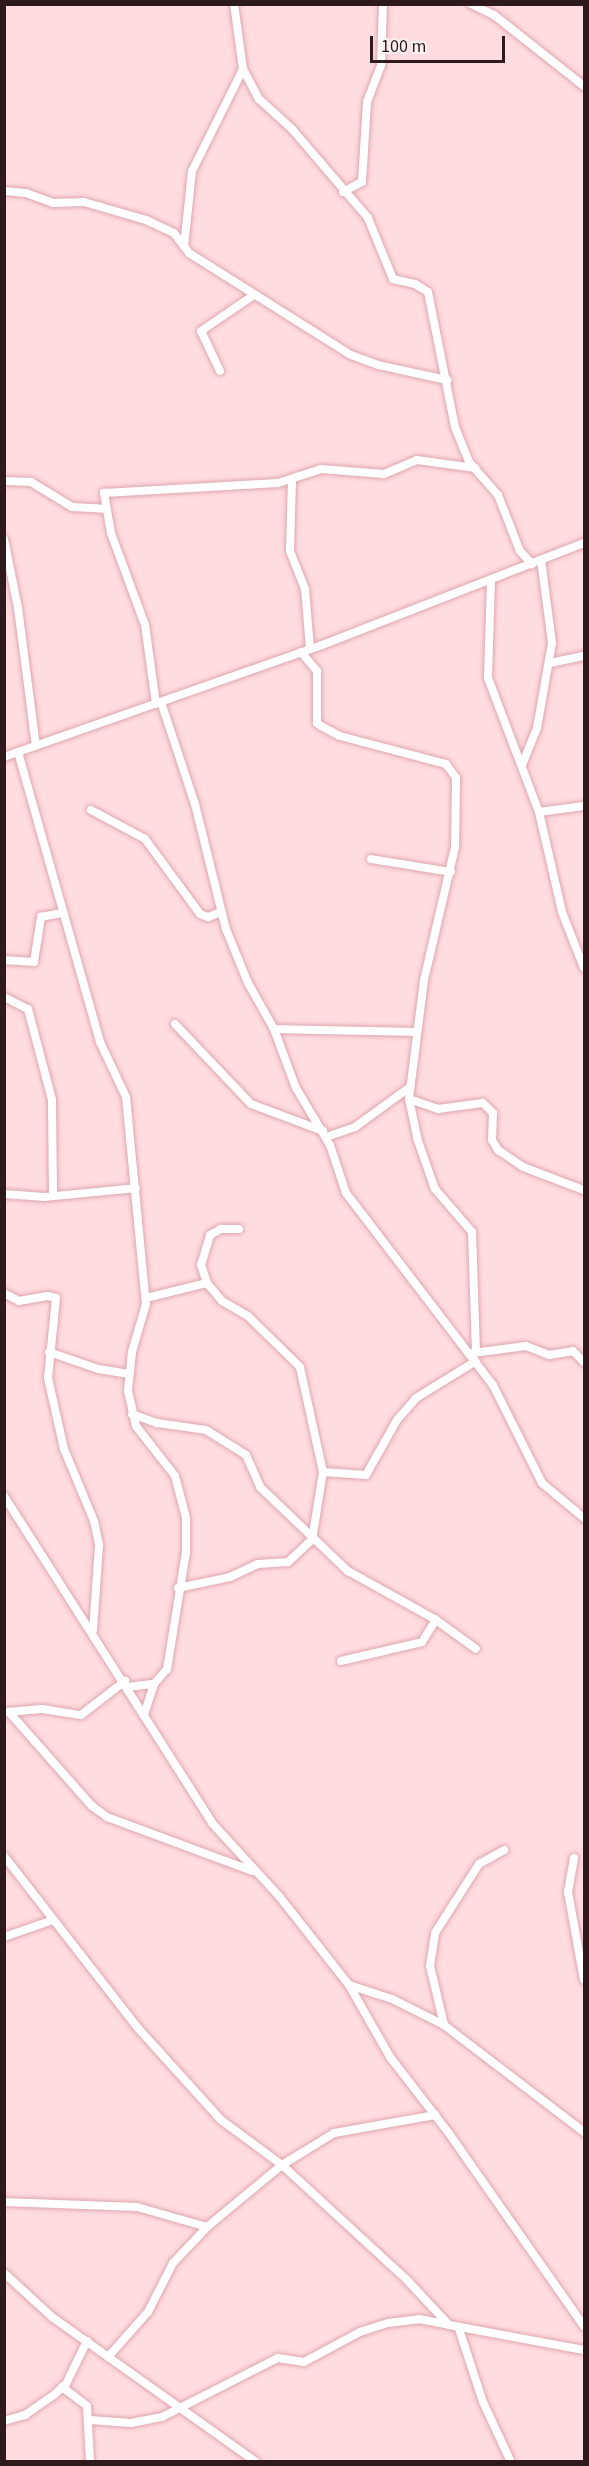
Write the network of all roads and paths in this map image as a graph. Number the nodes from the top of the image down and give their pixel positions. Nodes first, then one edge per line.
1 (234, 4) edge
2 (383, 4) edge
3 (471, 4) edge
4 (243, 69) junction
5 (585, 86) edge
6 (4, 191) edge
7 (343, 192) junction
8 (184, 246) junction
9 (254, 295) junction
10 (220, 371) dead end
11 (447, 380) junction
12 (475, 468) junction
13 (292, 479) junction
14 (4, 481) edge
15 (105, 509) junction
16 (4, 539) edge
17 (585, 543) edge
18 (537, 562) junction
19 (491, 580) junction
20 (306, 651) junction
21 (585, 656) edge
22 (550, 663) junction
23 (159, 704) junction
24 (36, 746) junction
25 (18, 752) junction
26 (4, 757) edge
27 (522, 765) junction
28 (585, 806) edge
29 (91, 810) dead end
30 (539, 812) junction
31 (371, 859) dead end
32 (451, 872) junction
33 (61, 912) junction
34 (221, 912) junction
35 (4, 960) edge
36 (585, 968) edge
37 (4, 997) edge
38 (175, 1024) dead end
39 (274, 1029) junction
40 (415, 1032) junction
41 (410, 1087) junction
42 (409, 1099) junction
43 (325, 1134) junction
44 (136, 1188) junction
45 (585, 1190) edge
46 (4, 1194) edge
47 (53, 1196) junction
48 (239, 1229) dead end
49 (207, 1283) junction
50 (4, 1293) edge
51 (146, 1298) junction
52 (49, 1352) junction
53 (474, 1355) junction
54 (585, 1362) edge
55 (128, 1374) junction
56 (132, 1414) junction
57 (323, 1472) junction
58 (4, 1496) edge
59 (585, 1518) edge
60 (312, 1540) junction
61 (178, 1588) junction
62 (436, 1620) junction
63 (93, 1631) junction
64 (476, 1649) dead end
65 (341, 1661) dead end
66 (126, 1684) junction
67 (154, 1684) junction
68 (7, 1712) edge
69 (144, 1715) junction
70 (504, 1850) dead end
71 (574, 1858) dead end
72 (6, 1861) edge
73 (253, 1871) junction
74 (53, 1920) junction
75 (4, 1937) edge
76 (585, 1980) edge
77 (349, 1985) junction
78 (444, 2025) junction
79 (435, 2115) junction
80 (585, 2132) edge
81 (282, 2165) junction
82 (4, 2202) edge
83 (207, 2227) junction
84 (4, 2272) edge
85 (449, 2325) junction
86 (585, 2326) edge
87 (459, 2329) junction
88 (87, 2341) junction
89 (585, 2350) edge
90 (108, 2357) junction
91 (62, 2387) junction
92 (183, 2409) junction
93 (90, 2420) junction
94 (4, 2421) edge
95 (90, 2462) edge
96 (256, 2462) edge
97 (511, 2462) edge

1 - 4 street
2 - 7 street
3 - 5 street
4 - 7 street
4 - 8 street
6 - 8 street
7 - 11 street
8 - 9 street
9 - 10 street
9 - 11 street
11 - 12 street
12 - 13 street
12 - 18 street
13 - 15 street
13 - 20 street
14 - 15 street
15 - 23 street
16 - 24 street
17 - 18 street
18 - 19 street
18 - 22 street
19 - 20 street
19 - 27 street
20 - 23 street
20 - 32 street
21 - 22 street
22 - 27 street
23 - 24 street
23 - 34 street
24 - 25 street
25 - 26 street
25 - 33 street
27 - 30 street
28 - 30 street
29 - 34 street
30 - 36 street
31 - 32 street
32 - 40 street
33 - 35 street
33 - 44 street
34 - 39 street
37 - 47 street
38 - 43 street
39 - 40 street
39 - 43 street
40 - 41 street
41 - 42 street
41 - 43 street
42 - 45 street
42 - 53 street
43 - 53 street
44 - 47 street
44 - 51 street
46 - 47 street
48 - 49 street
49 - 51 street
49 - 57 street
50 - 52 street
51 - 55 street
52 - 55 street
52 - 63 street
53 - 54 street
53 - 57 street
53 - 59 street
55 - 56 street
56 - 60 street
56 - 61 street
57 - 60 street
58 - 63 street
60 - 61 street
60 - 62 street
61 - 67 street
62 - 64 street
62 - 65 street
63 - 66 street
66 - 67 street
66 - 68 street
66 - 69 street
67 - 69 street
68 - 73 street
69 - 73 street
70 - 78 street
71 - 76 street
72 - 74 street
73 - 77 street
74 - 75 street
74 - 81 street
77 - 78 street
77 - 79 street
78 - 80 street
79 - 81 street
79 - 86 street
81 - 83 street
81 - 85 street
82 - 83 street
83 - 90 street
84 - 88 street
85 - 87 street
85 - 92 street
87 - 89 street
87 - 97 street
88 - 90 street
88 - 91 street
90 - 92 street
91 - 93 street
91 - 94 street
92 - 93 street
92 - 96 street
93 - 95 street

